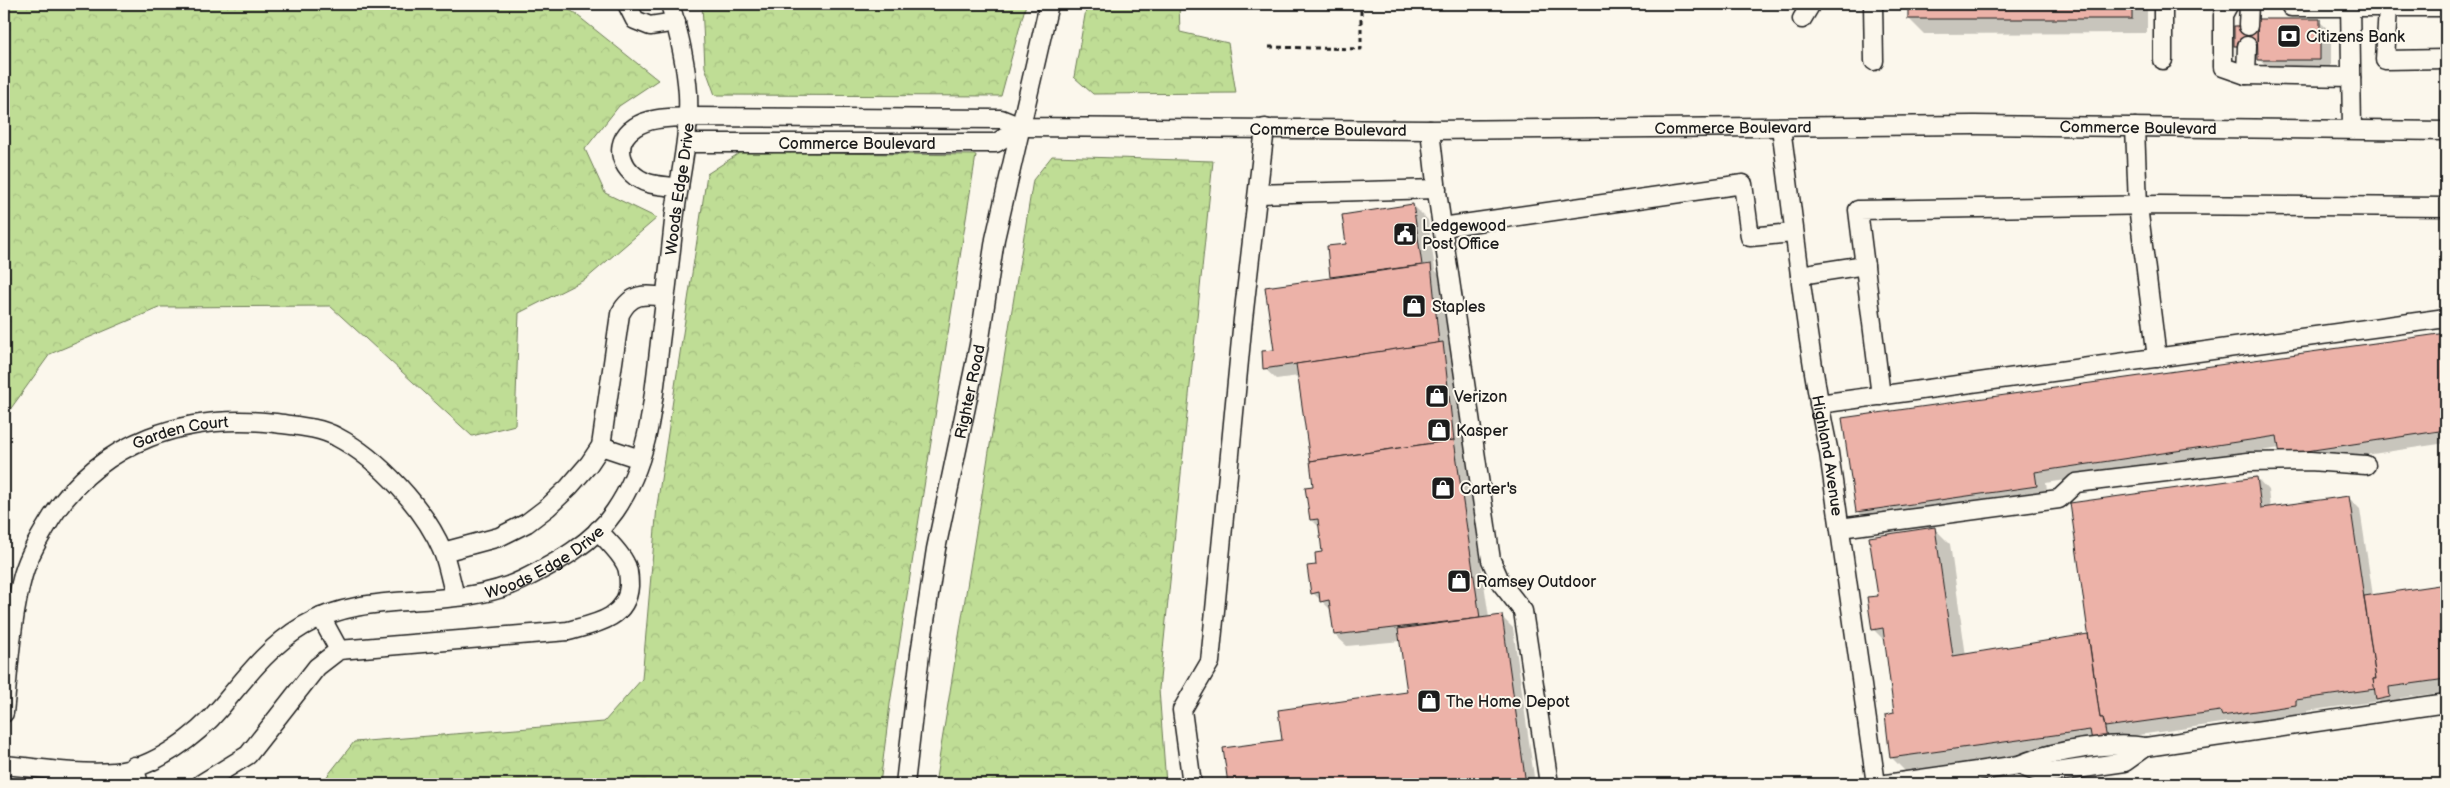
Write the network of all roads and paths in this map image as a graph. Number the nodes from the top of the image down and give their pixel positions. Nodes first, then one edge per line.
1 (627, 4) edge
2 (670, 4) edge
3 (1049, 4) edge
4 (1361, 4) edge
5 (1811, 4) edge
6 (1872, 4) edge
7 (2163, 4) edge
8 (2229, 4) edge
9 (2249, 4) edge
10 (2350, 5) edge
11 (2291, 7) dead end
12 (2388, 7) junction
13 (2446, 7) edge
14 (1802, 19) dead end
15 (676, 22) junction
16 (2248, 26) dead end
17 (2247, 46) dead end
18 (1269, 47) dead end
19 (2446, 59) edge
20 (2163, 60) dead end
21 (1874, 61) dead end
22 (2246, 75) junction
23 (2351, 77) junction
24 (688, 117) junction
25 (2135, 126) junction
26 (1021, 127) junction
27 (1265, 128) junction
28 (1781, 128) junction
29 (2352, 129) junction
30 (1430, 130) junction
31 (2446, 131) edge
32 (688, 142) junction
33 (679, 188) junction
34 (1437, 189) junction
35 (1258, 194) junction
36 (2138, 206) junction
37 (2446, 207) edge
38 (1442, 227) junction
39 (1794, 233) junction
40 (1865, 265) junction
41 (1800, 275) junction
42 (665, 296) junction
43 (2446, 318) edge
44 (2157, 358) junction
45 (1881, 396) junction
46 (1819, 404) junction
47 (600, 446) junction
48 (640, 459) junction
49 (2366, 465) dead end
50 (1840, 528) junction
51 (598, 530) junction
52 (443, 552) junction
53 (455, 596) junction
54 (321, 617) junction
55 (338, 650) junction
56 (2446, 703) edge
57 (4, 713) edge
58 (4, 765) edge
59 (134, 766) junction
60 (139, 784) edge
61 (201, 784) edge
62 (905, 784) edge
63 (1192, 784) edge
64 (1550, 784) edge
65 (1876, 784) edge
66 (1886, 784) edge

1 - 15 street
2 - 15 street, Woods Edge Drive
3 - 26 street, Righter Road
4 - 18 path
5 - 14 street
6 - 21 street
7 - 20 street
8 - 22 street
9 - 16 street
10 - 11 street
10 - 12 street
10 - 23 street
12 - 13 street
12 - 19 street
15 - 24 street, Woods Edge Drive
17 - 22 street
22 - 23 street
23 - 29 street
24 - 26 street, Commerce Boulevard
24 - 32 street, Woods Edge Drive
24 - 33 street, Commerce Boulevard
25 - 28 street, Commerce Boulevard
25 - 29 street, Commerce Boulevard
25 - 36 street
26 - 27 street, Commerce Boulevard
26 - 32 street, Commerce Boulevard
26 - 62 street, Righter Road
27 - 30 street, Commerce Boulevard
27 - 35 street
28 - 30 street, Commerce Boulevard
28 - 39 street, Highland Avenue
29 - 31 street, Commerce Boulevard
30 - 34 street
32 - 33 street, Woods Edge Drive
33 - 42 street, Woods Edge Drive
34 - 35 street
34 - 38 street
35 - 63 street
36 - 37 street
36 - 40 street
36 - 44 street
38 - 39 street
38 - 64 street
39 - 41 street, Highland Avenue
40 - 41 street
40 - 45 street
41 - 46 street, Highland Avenue
42 - 47 street
42 - 48 street, Woods Edge Drive
43 - 44 street
44 - 45 street
45 - 46 street
46 - 50 street, Highland Avenue
47 - 48 street
47 - 52 street
48 - 51 street, Woods Edge Drive
49 - 50 street
50 - 65 street, Highland Avenue
51 - 53 street, Woods Edge Drive
51 - 55 street
52 - 53 street, Garden Court
52 - 57 street, Garden Court
53 - 54 street, Woods Edge Drive
54 - 55 street
54 - 59 street, Woods Edge Drive
55 - 61 street
56 - 66 street
58 - 59 street, Woods Edge Drive
59 - 60 street

